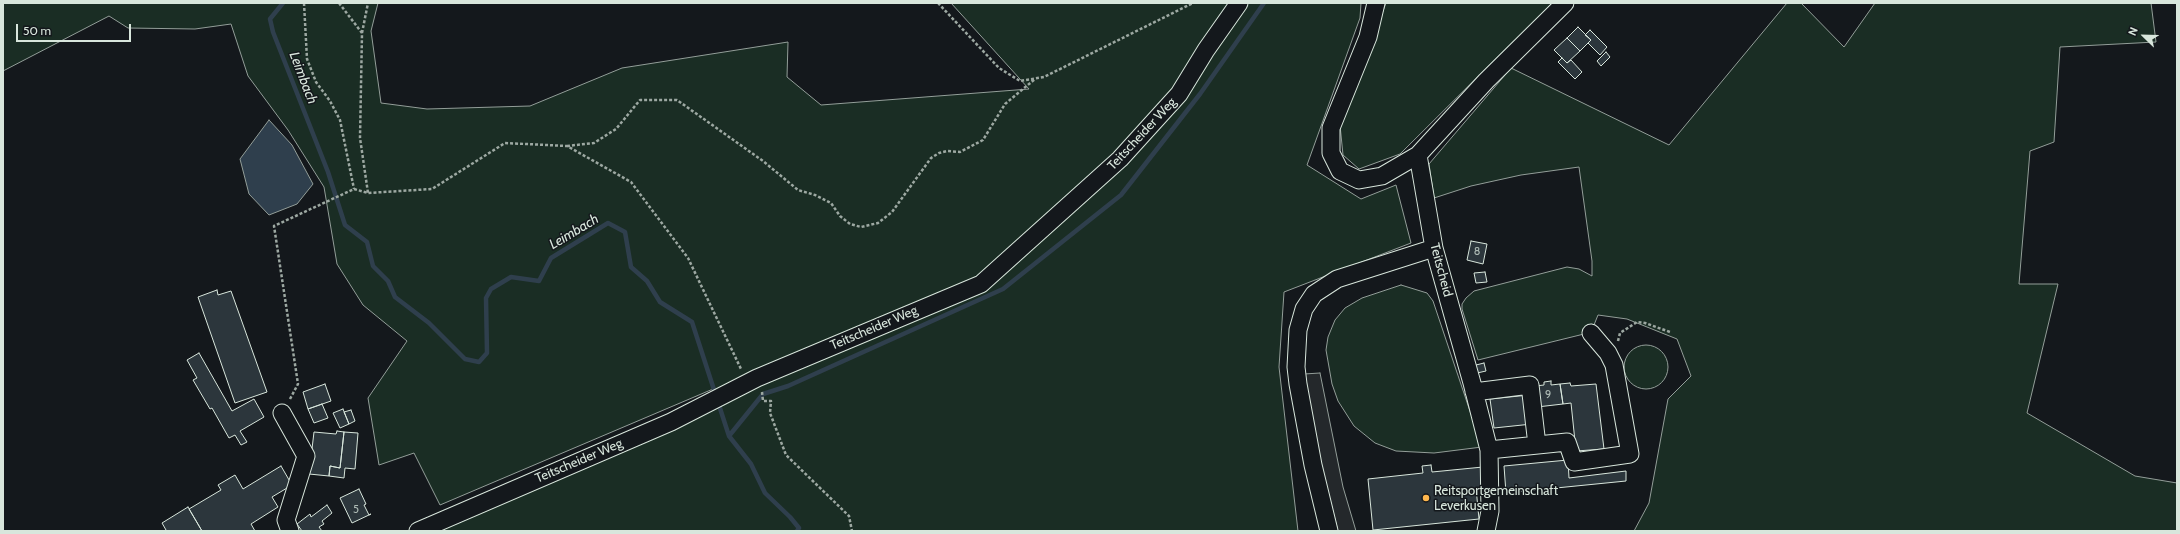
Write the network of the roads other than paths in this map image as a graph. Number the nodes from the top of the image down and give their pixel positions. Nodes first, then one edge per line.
1 (1239, 3) edge
2 (1376, 3) edge
3 (1565, 3) edge
4 (1418, 155) junction
5 (1434, 248) junction
6 (1591, 333) dead end
7 (1473, 387) junction
8 (282, 413) road end
9 (1537, 445) junction
10 (1489, 450) junction
11 (290, 531) edge
12 (418, 531) edge
13 (1329, 531) edge
14 (1486, 531) edge

1 - 12 street, Teitscheider Weg
2 - 4 street
3 - 4 street
4 - 5 street, Teitscheid
5 - 7 street, Teitscheid
5 - 13 street
6 - 9 street
7 - 9 street
7 - 10 street, Teitscheid
8 - 11 street
9 - 10 street
10 - 14 street, Teitscheid

